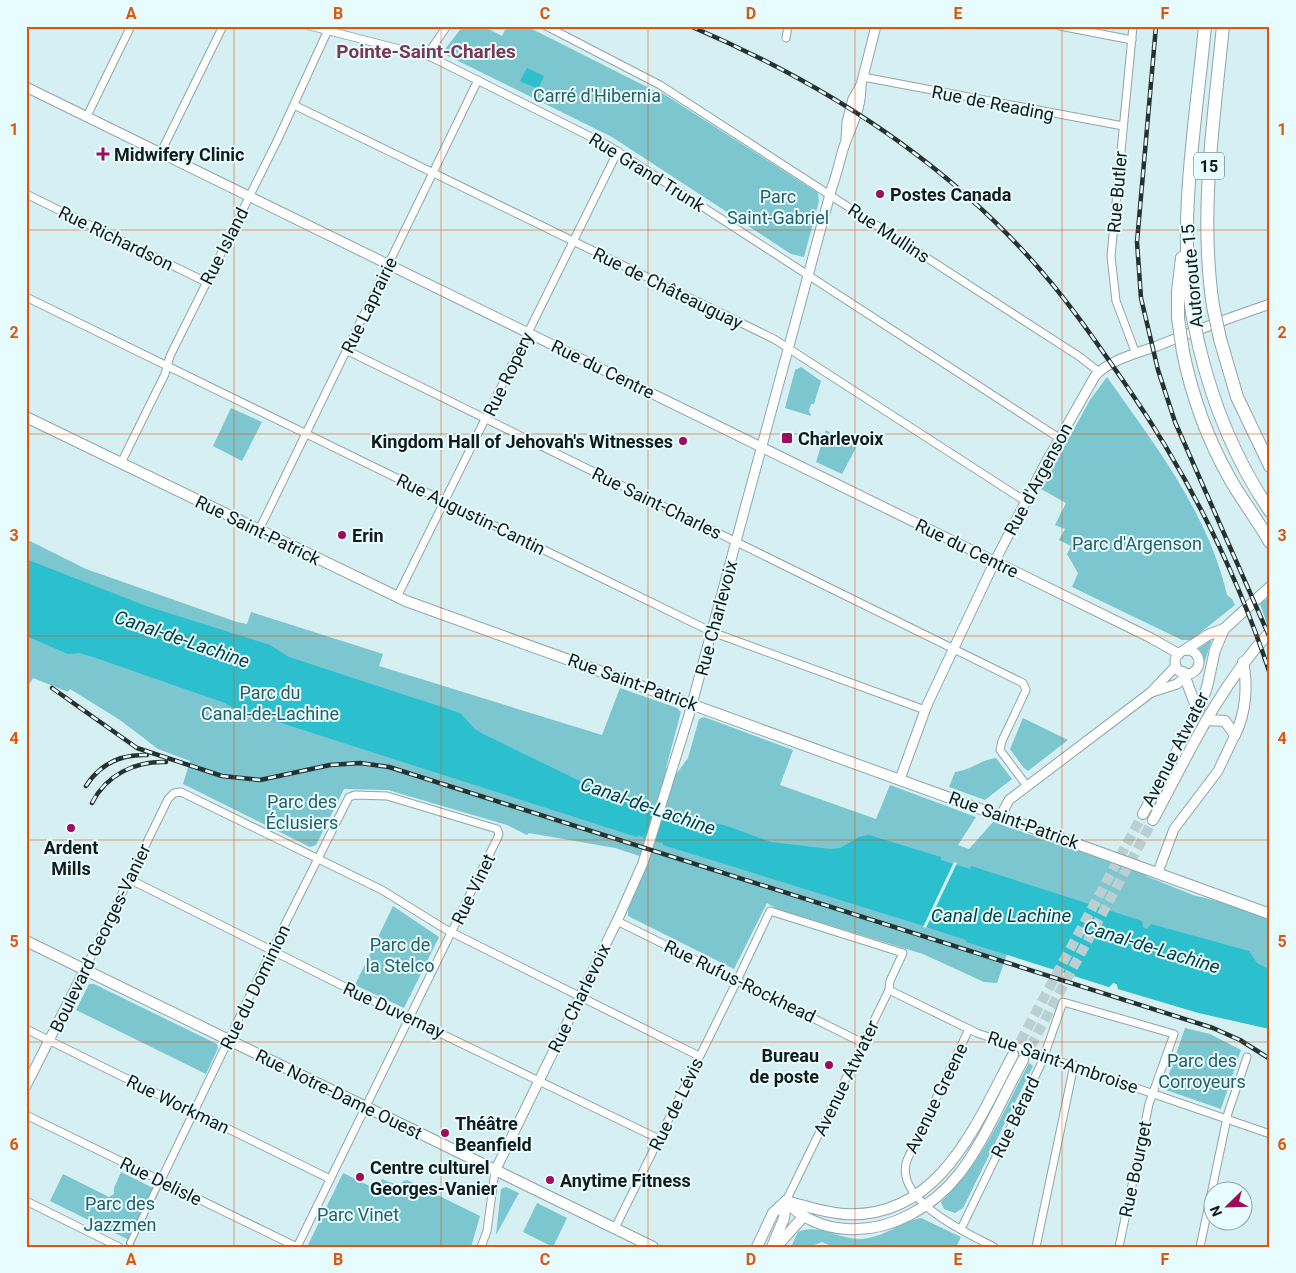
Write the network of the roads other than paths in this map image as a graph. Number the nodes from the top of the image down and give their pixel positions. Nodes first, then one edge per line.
1 (131, 26) edge
2 (223, 26) edge
3 (310, 26) edge
4 (447, 26) edge
5 (546, 26) edge
6 (788, 26) edge
7 (876, 26) edge
8 (1060, 26) edge
9 (1133, 26) edge
10 (1205, 26) edge
11 (1223, 26) edge
12 (328, 30) junction
13 (786, 38) dead end
14 (1132, 40) junction
15 (427, 55) junction
16 (478, 80) junction
17 (862, 81) junction
18 (26, 87) edge
19 (294, 105) junction
20 (87, 116) junction
21 (1123, 126) junction
22 (618, 150) junction
23 (161, 152) junction
24 (433, 173) junction
25 (26, 194) edge
26 (831, 194) junction
27 (250, 196) junction
28 (1187, 221) junction
29 (573, 242) junction
30 (389, 264) junction
31 (809, 275) junction
32 (206, 282) junction
33 (26, 297) edge
34 (1270, 304) edge
35 (529, 333) junction
36 (789, 349) junction
37 (346, 350) junction
38 (1136, 354) junction
39 (167, 366) junction
40 (1099, 372) junction
41 (26, 417) edge
42 (486, 420) junction
43 (305, 434) junction
44 (1059, 438) junction
45 (763, 448) junction
46 (121, 463) junction
47 (1270, 466) edge
48 (446, 502) junction
49 (1025, 502) junction
50 (1270, 511) edge
51 (259, 530) junction
52 (736, 542) junction
53 (1270, 542) edge
54 (994, 561) junction
55 (1270, 587) edge
56 (397, 598) junction
57 (1224, 629) junction
58 (712, 632) junction
59 (1270, 632) edge
60 (953, 649) junction
61 (1182, 652) junction
62 (1243, 662) junction
63 (1183, 677) junction
64 (1150, 693) junction
65 (692, 704) junction
66 (925, 710) junction
67 (1198, 712) junction
68 (1207, 720) junction
69 (1235, 735) junction
70 (900, 779) junction
71 (1027, 786) junction
72 (1143, 814) tunnel mouth
73 (1001, 815) junction
74 (1153, 820) tunnel mouth
75 (495, 828) joint
76 (318, 858) junction
77 (1158, 872) junction
78 (130, 879) junction
79 (1257, 908) junction
80 (1270, 908) edge
81 (1270, 914) edge
82 (617, 920) junction
83 (452, 933) junction
84 (26, 941) edge
85 (272, 950) junction
86 (903, 953) joint
87 (85, 969) junction
88 (737, 980) junction
89 (888, 990) junction
90 (579, 997) junction
91 (1063, 1002) joint
92 (409, 1017) junction
93 (26, 1029) edge
94 (969, 1030) junction
95 (49, 1040) junction
96 (229, 1040) junction
97 (863, 1043) junction
98 (1013, 1055) tunnel mouth
99 (1044, 1055) junction
100 (699, 1056) junction
101 (1248, 1056) dead end
102 (1023, 1060) tunnel mouth
103 (1074, 1065) junction
104 (538, 1080) junction
105 (26, 1086) edge
106 (1154, 1093) junction
107 (364, 1107) junction
108 (195, 1112) junction
109 (26, 1114) edge
110 (1227, 1119) junction
111 (1270, 1134) edge
112 (659, 1139) junction
113 (495, 1171) junction
114 (330, 1179) junction
115 (159, 1184) junction
116 (916, 1194) junction
117 (26, 1201) edge
118 (786, 1201) junction
119 (925, 1204) junction
120 (803, 1217) junction
121 (615, 1228) junction
122 (961, 1229) junction
123 (130, 1243) dead end
124 (119, 1247) edge
125 (296, 1247) edge
126 (481, 1247) edge
127 (653, 1247) edge
128 (757, 1247) edge
129 (772, 1247) edge
130 (776, 1247) edge
131 (994, 1247) edge
132 (1036, 1247) edge
133 (1119, 1247) edge
134 (1200, 1247) edge

1 - 20 street
2 - 23 street
3 - 12 street, Rue Grand Trunk
4 - 15 street
5 - 26 street, Rue Mullins
6 - 13 street
7 - 17 street, Rue Charlevoix
8 - 14 street
9 - 14 street, Rue Butler
10 - 28 highway, Autoroute 15 / 15
11 - 47 highway, Autoroute 15 / 15, bridge
12 - 15 street, Rue Grand Trunk
12 - 19 street, Rue Island
14 - 21 street, Rue Butler
15 - 16 street, Rue Grand Trunk
16 - 22 street, Rue Grand Trunk
16 - 24 street, Rue Laprairie
17 - 21 street, Rue de Reading
17 - 26 street, Rue Charlevoix
18 - 20 street, Rue du Centre
19 - 24 street, Rue de Châteauguay
19 - 27 street, Rue Island
20 - 23 street, Rue du Centre
21 - 38 street, Rue Butler
22 - 29 street, Rue Ropery
22 - 31 street, Rue Grand Trunk
23 - 27 street, Rue du Centre
24 - 29 street, Rue de Châteauguay
24 - 30 street, Rue Laprairie
25 - 32 street, Rue Richardson
26 - 31 street, Rue Charlevoix
26 - 40 street, Rue Mullins
27 - 30 street, Rue du Centre
27 - 32 street, Rue Island
28 - 50 highway, Autoroute 15 / 15, bridge
28 - 53 highway, bridge
29 - 35 street, Rue Ropery
29 - 36 street, Rue de Châteauguay
30 - 35 street, Rue du Centre
30 - 37 street, Rue Laprairie
31 - 36 street, Rue Charlevoix
31 - 44 street, Rue Grand Trunk
32 - 39 street, Rue Island
33 - 39 street, Rue Augustin-Cantin
34 - 38 street
35 - 42 street, Rue Ropery
35 - 45 street, Rue du Centre
36 - 45 street, Rue Charlevoix
36 - 49 street, Rue de Châteauguay
37 - 42 street, Rue Saint-Charles
37 - 43 street, Rue Laprairie
38 - 40 street
39 - 43 street, Rue Augustin-Cantin
39 - 46 street, Rue Island
40 - 44 street, Rue d'Argenson
41 - 46 main road, Rue Saint-Patrick
42 - 48 street, Rue Ropery
42 - 52 street, Rue Saint-Charles
43 - 48 street, Rue Augustin-Cantin
43 - 51 street, Rue Laprairie
44 - 49 street, Rue d'Argenson
45 - 52 street, Rue Charlevoix
45 - 54 street, Rue du Centre
46 - 51 main road, Rue Saint-Patrick
48 - 56 street, Rue Ropery
48 - 58 street, Rue Augustin-Cantin
49 - 54 street, Rue d'Argenson
51 - 56 main road, Rue Saint-Patrick
52 - 58 street, Rue Charlevoix
52 - 60 street, Rue Saint-Charles
54 - 60 street, Rue d'Argenson
54 - 61 street, Rue du Centre
55 - 57 main road, Avenue Atwater
56 - 65 main road, Rue Saint-Patrick
57 - 61 main road
57 - 67 main road, Avenue Atwater
58 - 65 street, Rue Charlevoix
58 - 66 street, Rue Augustin-Cantin
59 - 62 main road, Avenue Atwater
60 - 66 street, Rue d'Argenson
60 - 71 street, Rue Saint-Charles
61 - 63 street
61 - 63 street
62 - 68 main road, Avenue Atwater
62 - 69 main road
63 - 64 street
63 - 64 street
63 - 67 main road
64 - 71 street
65 - 70 main road, Rue Saint-Patrick
65 - 82 street, Rue Charlevoix
66 - 70 street, Rue d'Argenson
67 - 72 main road, Avenue Atwater
68 - 69 main road
68 - 74 main road, Avenue Atwater
69 - 77 street
70 - 73 main road, Rue Saint-Patrick
71 - 73 street
73 - 77 main road, Rue Saint-Patrick
75 - 76 street, Rue du Dominion
75 - 83 street, Rue Vinet
76 - 78 street, Boulevard Georges-Vanier
76 - 83 street
76 - 85 street, Rue du Dominion
77 - 79 main road, Rue Saint-Patrick
78 - 85 street, Rue Duvernay
78 - 87 street, Boulevard Georges-Vanier
79 - 80 main road, Rue Saint-Patrick
79 - 81 main road, Rue Saint-Patrick
82 - 88 street, Rue Rufus-Rockhead
82 - 90 street, Rue Charlevoix
83 - 90 street
83 - 92 street, Rue Vinet
84 - 87 main road, Rue Notre-Dame Ouest
85 - 92 street, Rue Duvernay
85 - 96 street, Rue du Dominion
86 - 88 street, Rue de Lévis
86 - 89 street, Avenue Atwater
87 - 95 street, Boulevard Georges-Vanier
87 - 96 main road, Rue Notre-Dame Ouest
88 - 97 street, Rue Rufus-Rockhead
88 - 100 street, Rue de Lévis
89 - 94 street, Rue Saint-Ambroise
89 - 97 street, Avenue Atwater
90 - 100 street
90 - 104 street, Rue Charlevoix
91 - 99 street, Rue Bérard
91 - 106 street, Rue Bourget
92 - 104 street, Rue Duvernay
92 - 107 street, Rue Vinet
93 - 95 street, Rue Workman
94 - 99 street, Rue Saint-Ambroise
94 - 116 street, Avenue Greene
95 - 105 street, Boulevard Georges-Vanier
95 - 108 street, Rue Workman
96 - 107 main road, Rue Notre-Dame Ouest
96 - 108 street, Rue du Dominion
97 - 118 street, Avenue Atwater
98 - 116 main road
99 - 103 street, Rue Saint-Ambroise
99 - 122 street, Rue Bérard
100 - 112 street, Rue de Lévis
101 - 110 street
102 - 119 main road
103 - 106 street, Rue Saint-Ambroise
103 - 132 street
104 - 112 street, Rue Duvernay
104 - 113 street, Rue Charlevoix
106 - 110 street, Rue Saint-Ambroise
106 - 133 street, Rue Bourget
107 - 113 main road, Rue Notre-Dame Ouest
107 - 114 street, Rue Vinet
108 - 114 street, Rue Workman
108 - 115 street, Rue du Dominion
109 - 115 street, Rue Delisle
110 - 111 street, Rue Saint-Ambroise
110 - 134 street
112 - 121 street, Rue de Lévis
113 - 121 main road, Rue Notre-Dame Ouest
113 - 126 street, Rue Charlevoix
114 - 125 street, Rue Vinet
115 - 123 street
115 - 125 street, Rue Delisle
116 - 118 main road
116 - 119 street, Avenue Greene
117 - 124 street
118 - 120 main road
118 - 128 main road, Avenue Atwater
118 - 129 main road, Avenue Atwater
119 - 120 main road
119 - 122 street, Avenue Greene
120 - 130 main road
121 - 127 main road, Rue Notre-Dame Ouest
122 - 131 street, Avenue Greene

